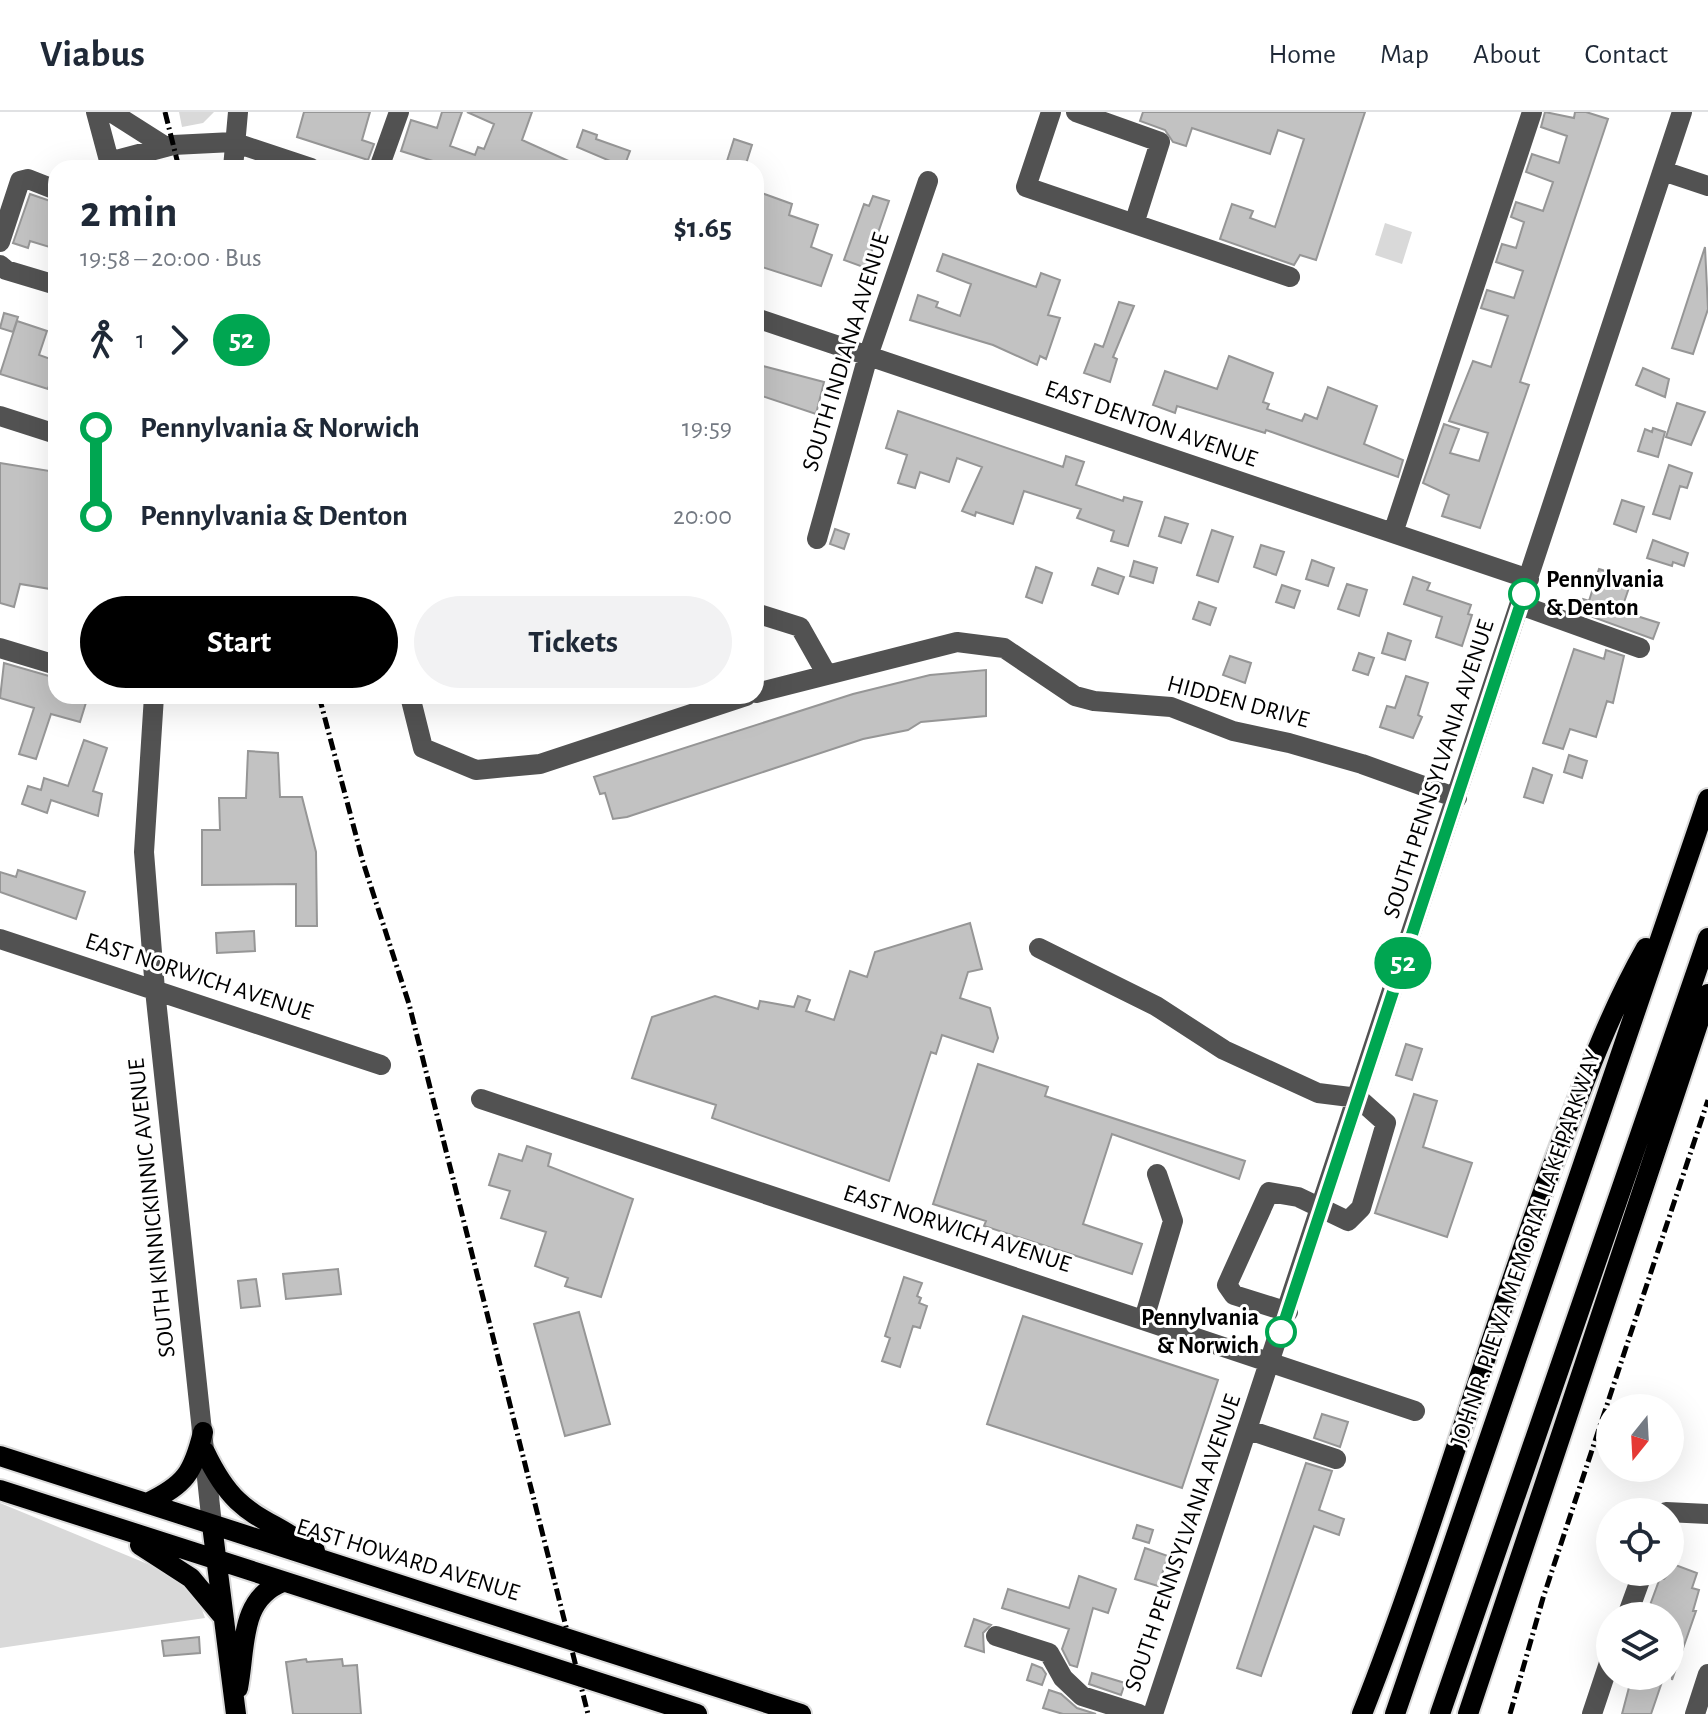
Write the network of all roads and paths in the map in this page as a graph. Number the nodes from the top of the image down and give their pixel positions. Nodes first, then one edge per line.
1 (96, 112) edge
2 (111, 112) edge
3 (238, 112) edge
4 (399, 112) edge
5 (1051, 112) edge
6 (1076, 112) edge
7 (1532, 112) edge
8 (1682, 112) edge
9 (1111, 118) edge
10 (233, 142) junction
11 (166, 147) junction
12 (109, 160) edge
13 (126, 160) edge
14 (233, 160) edge
15 (287, 160) edge
16 (382, 160) edge
17 (1663, 171) junction
18 (928, 181) dead end
19 (1708, 186) edge
20 (48, 187) edge
21 (1134, 224) junction
22 (0, 242) edge
23 (0, 265) edge
24 (1290, 277) dead end
25 (48, 283) edge
26 (764, 321) edge
27 (868, 356) junction
28 (0, 416) edge
29 (48, 431) edge
30 (1393, 533) junction
31 (817, 539) dead end
32 (1529, 579) junction
33 (1520, 605) junction
34 (764, 616) edge
35 (0, 648) edge
36 (1640, 648) dead end
37 (48, 663) edge
38 (826, 673) junction
39 (764, 691) edge
40 (153, 704) edge
41 (412, 704) edge
42 (722, 704) edge
43 (1457, 798) junction
44 (1708, 799) edge
45 (1669, 906) junction
46 (1708, 938) edge
47 (0, 939) edge
48 (1039, 948) dead end
49 (155, 990) junction
50 (1708, 994) edge
51 (381, 1065) dead end
52 (1358, 1098) junction
53 (481, 1099) dead end
54 (1157, 1174) dead end
55 (1323, 1206) junction
56 (1288, 1312) junction
57 (1144, 1319) junction
58 (1272, 1361) junction
59 (1415, 1411) dead end
60 (1249, 1430) junction
61 (204, 1442) junction
62 (0, 1456) edge
63 (1336, 1459) dead end
64 (0, 1490) edge
65 (147, 1503) junction
66 (1684, 1512) edge
67 (1708, 1514) edge
68 (94, 1521) junction
69 (212, 1525) junction
70 (215, 1561) junction
71 (334, 1564) junction
72 (283, 1582) junction
73 (222, 1615) junction
74 (996, 1636) dead end
75 (1708, 1674) edge
76 (1600, 1690) edge
77 (236, 1709) edge
78 (797, 1713) edge
79 (697, 1714) edge
80 (1139, 1714) edge
81 (1153, 1714) edge
82 (1362, 1714) edge
83 (1395, 1714) edge
84 (1440, 1714) edge
85 (1468, 1714) edge
86 (1592, 1714) edge
87 (1695, 1714) edge

1 - 12 street
2 - 11 street
3 - 10 street
4 - 16 street
5 - 21 street
6 - 9 street
7 - 30 street
8 - 17 street, SOUTH PENNSYLVANIA AVENUE
9 - 21 street
10 - 11 street
10 - 14 street
10 - 15 street
11 - 13 street
17 - 19 street
17 - 32 street, SOUTH PENNSYLVANIA AVENUE
18 - 27 street, SOUTH INDIANA AVENUE
20 - 22 street
21 - 24 street
23 - 25 street
26 - 27 street, EAST DENTON AVENUE
27 - 30 street, EAST DENTON AVENUE
27 - 31 street, SOUTH INDIANA AVENUE
28 - 29 street
30 - 32 street, EAST DENTON AVENUE
32 - 33 street, SOUTH PENNSYLVANIA AVENUE
33 - 36 street
33 - 43 street, SOUTH PENNSYLVANIA AVENUE
34 - 38 street
35 - 37 street
38 - 39 street, HIDDEN DRIVE
38 - 43 street, HIDDEN DRIVE
40 - 49 street, SOUTH KINNICKINNIC AVENUE
41 - 42 street
43 - 52 street, SOUTH PENNSYLVANIA AVENUE
44 - 45 main road, JOHN R. PLEWA MEMORIAL LAKE PARKWAY
45 - 82 main road
45 - 83 main road, JOHN R. PLEWA MEMORIAL LAKE PARKWAY
46 - 84 main road
47 - 49 street, EAST NORWICH AVENUE
48 - 52 street
49 - 51 street, EAST NORWICH AVENUE
49 - 61 street, SOUTH KINNICKINNIC AVENUE
50 - 85 main road
52 - 55 street, SOUTH PENNSYLVANIA AVENUE
52 - 55 street
53 - 57 street, EAST NORWICH AVENUE
54 - 57 street
55 - 56 street, SOUTH PENNSYLVANIA AVENUE
55 - 56 street
56 - 58 street, SOUTH PENNSYLVANIA AVENUE
57 - 58 street, EAST NORWICH AVENUE
58 - 59 street, EAST NORWICH AVENUE
58 - 60 street, SOUTH PENNSYLVANIA AVENUE
60 - 63 street
60 - 81 street, SOUTH PENNSYLVANIA AVENUE
61 - 65 main road
61 - 69 street, SOUTH KINNICKINNIC AVENUE
61 - 71 main road
62 - 65 main road, EAST HOWARD AVENUE
64 - 68 main road
65 - 69 main road, EAST HOWARD AVENUE
66 - 67 street
68 - 70 main road
68 - 73 main road
69 - 70 main road, SOUTH KINNICKINNIC AVENUE
69 - 71 main road, EAST HOWARD AVENUE
70 - 72 main road
70 - 73 main road, SOUTH KINNICKINNIC AVENUE
71 - 78 main road, EAST HOWARD AVENUE
72 - 77 main road
72 - 79 main road
73 - 77 main road, SOUTH KINNICKINNIC AVENUE
74 - 80 street
75 - 87 street
76 - 86 street

